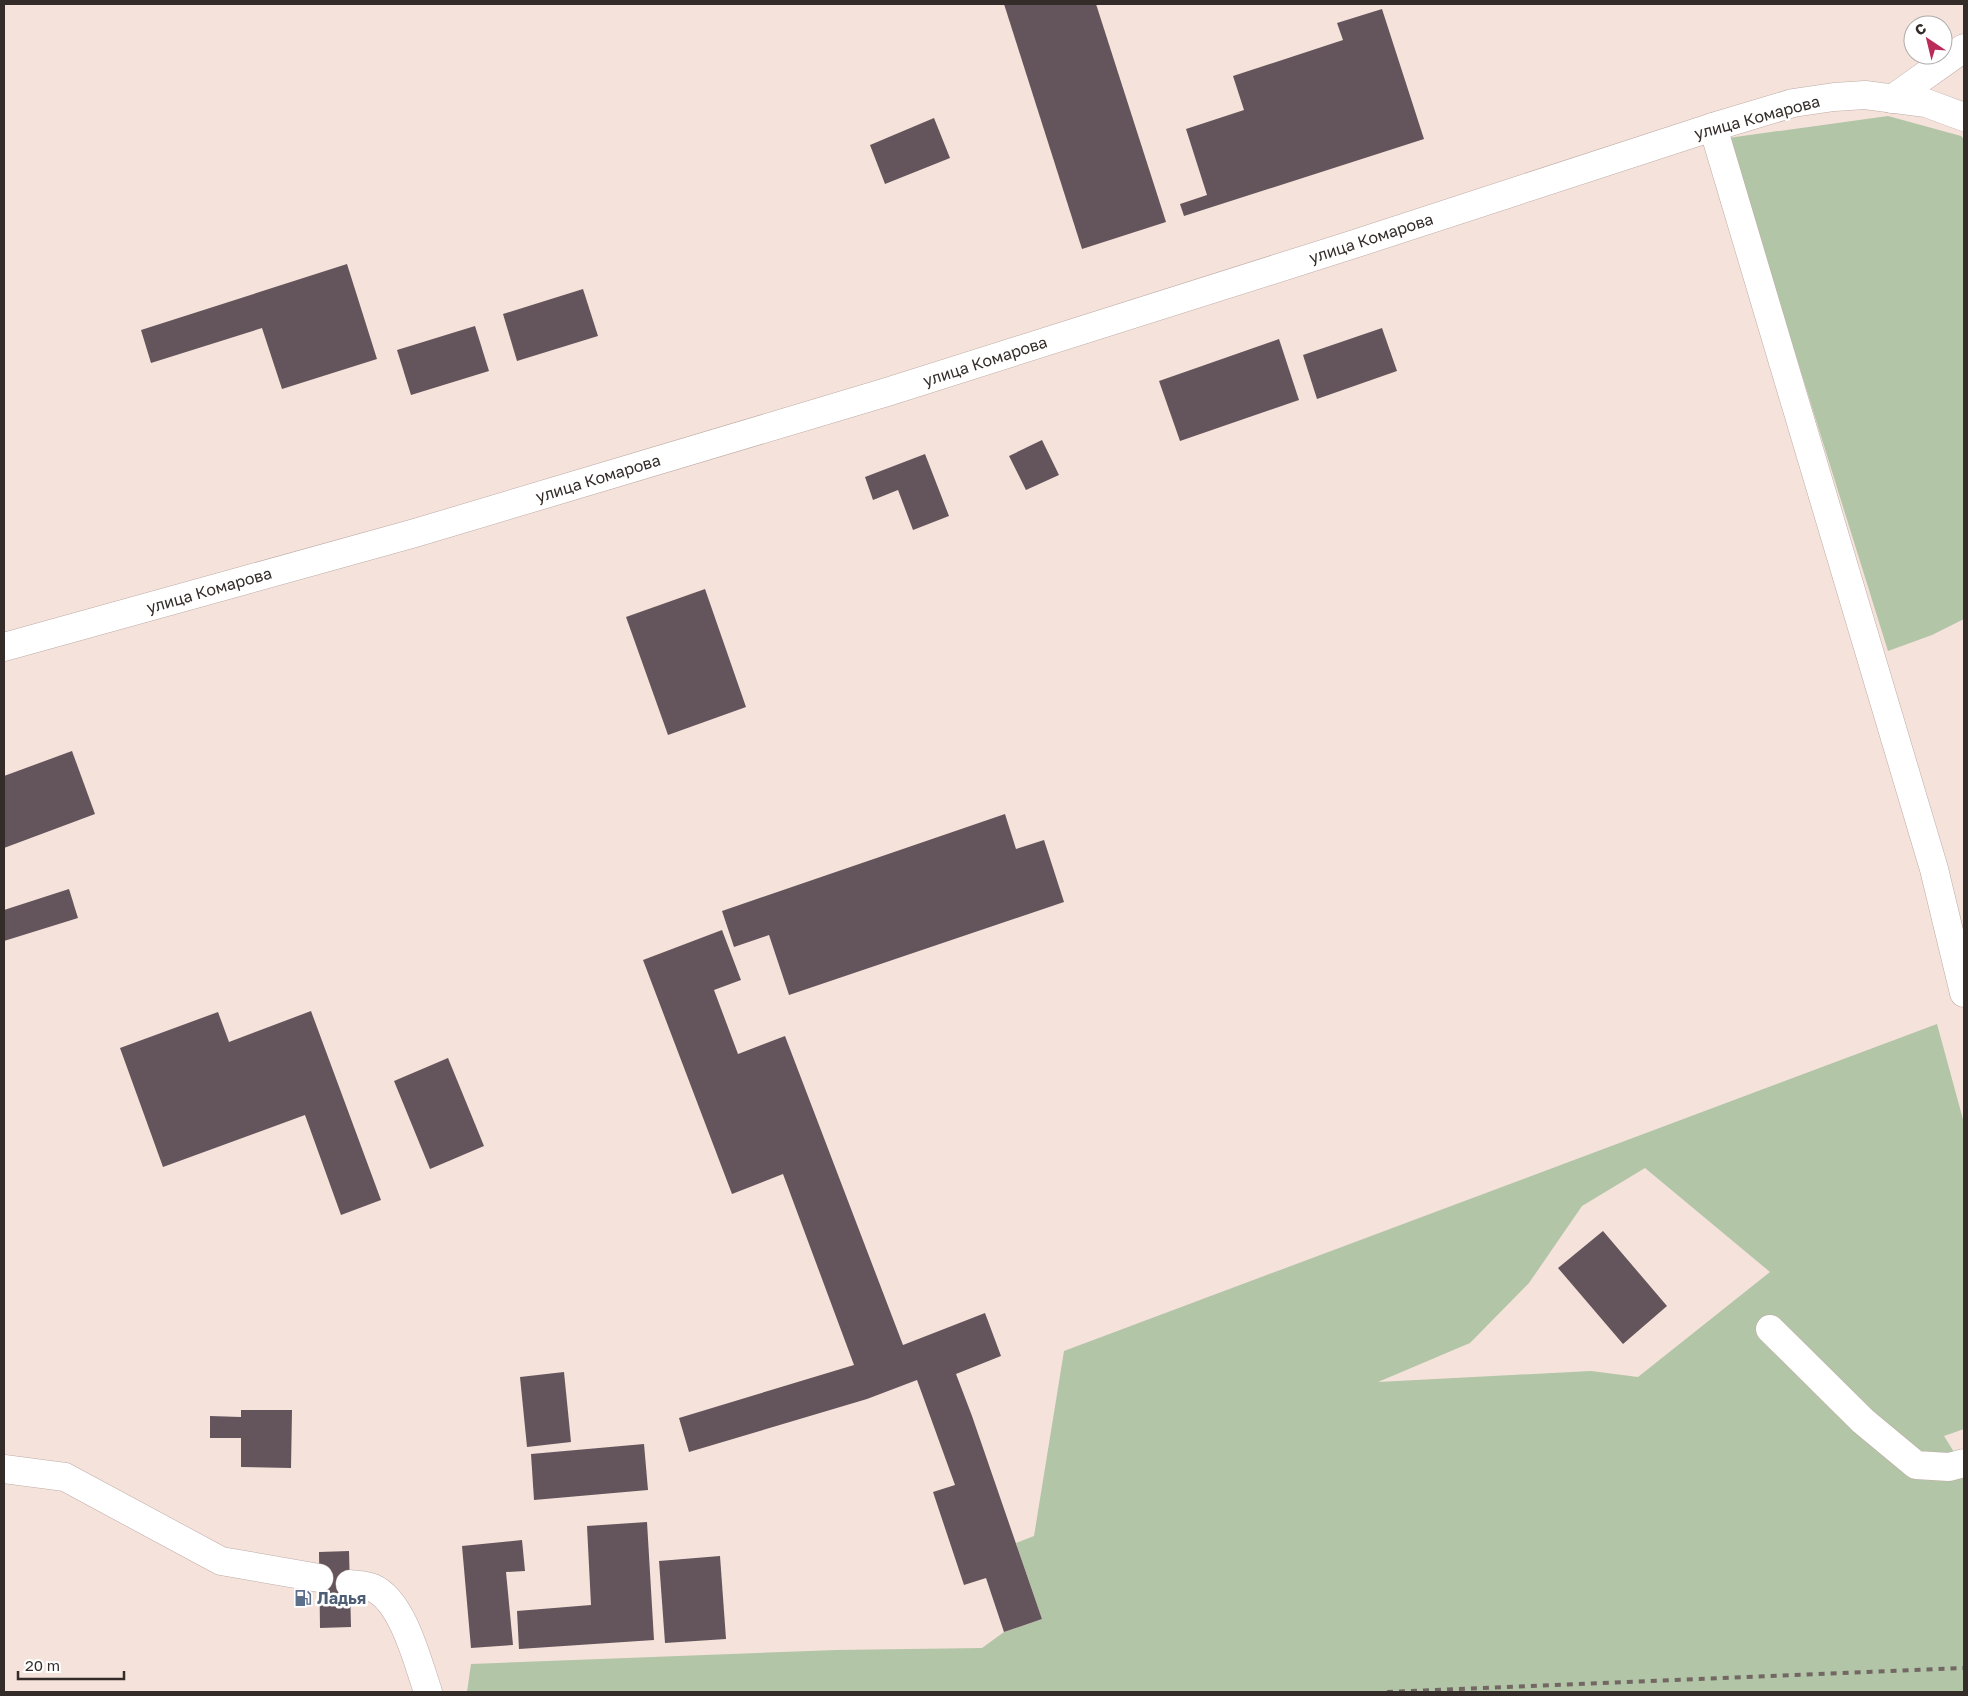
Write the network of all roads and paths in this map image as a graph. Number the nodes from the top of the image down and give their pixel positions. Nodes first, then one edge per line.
1 (1964, 48) edge
2 (1892, 99) junction
3 (1964, 117) edge
4 (1713, 127) junction
5 (4, 647) edge
6 (1964, 993) edge
7 (1770, 1329) dead end
8 (1964, 1462) edge
9 (4, 1469) edge
10 (319, 1578) dead end
11 (350, 1584) dead end
12 (428, 1692) edge

1 - 2 street
2 - 3 street, улица Комарова
2 - 4 street, улица Комарова
4 - 5 street, улица Комарова
4 - 6 street
7 - 8 street
9 - 10 street
11 - 12 street

